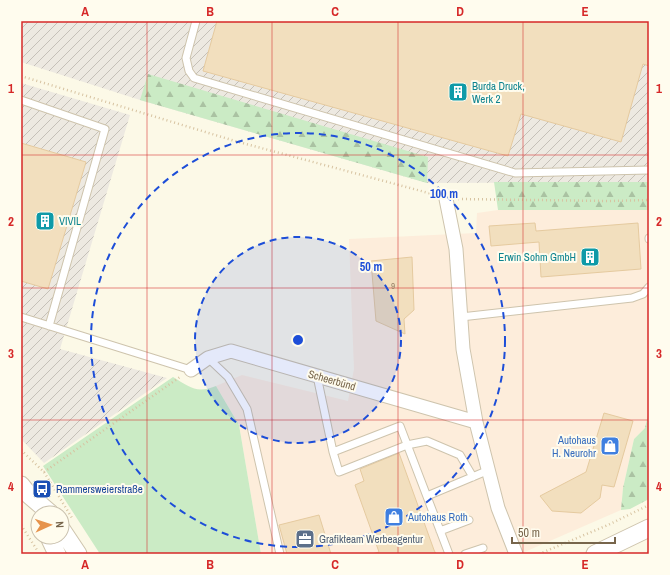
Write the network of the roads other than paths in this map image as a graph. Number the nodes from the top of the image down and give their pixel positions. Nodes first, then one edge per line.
1 (196, 21) edge
2 (21, 100) edge
3 (649, 170) edge
4 (446, 199) road end
5 (649, 287) edge
6 (21, 317) edge
7 (461, 317) junction
8 (49, 326) junction
9 (208, 358) junction
10 (191, 370) joint
11 (317, 376) junction
12 (476, 422) junction
13 (408, 445) junction
14 (333, 452) junction
15 (489, 470) junction
16 (473, 477) junction
17 (25, 490) edge
18 (427, 496) junction
19 (33, 505) edge
20 (41, 505) edge
21 (469, 520) dead end
22 (649, 528) edge
23 (440, 531) junction
24 (70, 542) edge
25 (483, 548) dead end
26 (78, 554) edge
27 (280, 554) edge
28 (449, 554) edge
29 (466, 554) edge
30 (516, 554) edge
31 (595, 554) edge

1 - 3 lane
2 - 8 lane
4 - 7 street
5 - 7 lane
6 - 8 lane
7 - 12 street
8 - 10 lane
9 - 10 street, Scheerbünd
9 - 11 street, Scheerbünd
9 - 27 lane
11 - 12 street, Scheerbünd
11 - 14 lane
12 - 15 street
13 - 14 lane
13 - 14 lane
13 - 16 lane
13 - 18 lane
15 - 16 lane
15 - 30 street
16 - 18 lane
17 - 19 street
17 - 20 street
18 - 23 lane
21 - 23 lane
22 - 31 street
23 - 28 lane
24 - 26 street
25 - 29 lane

